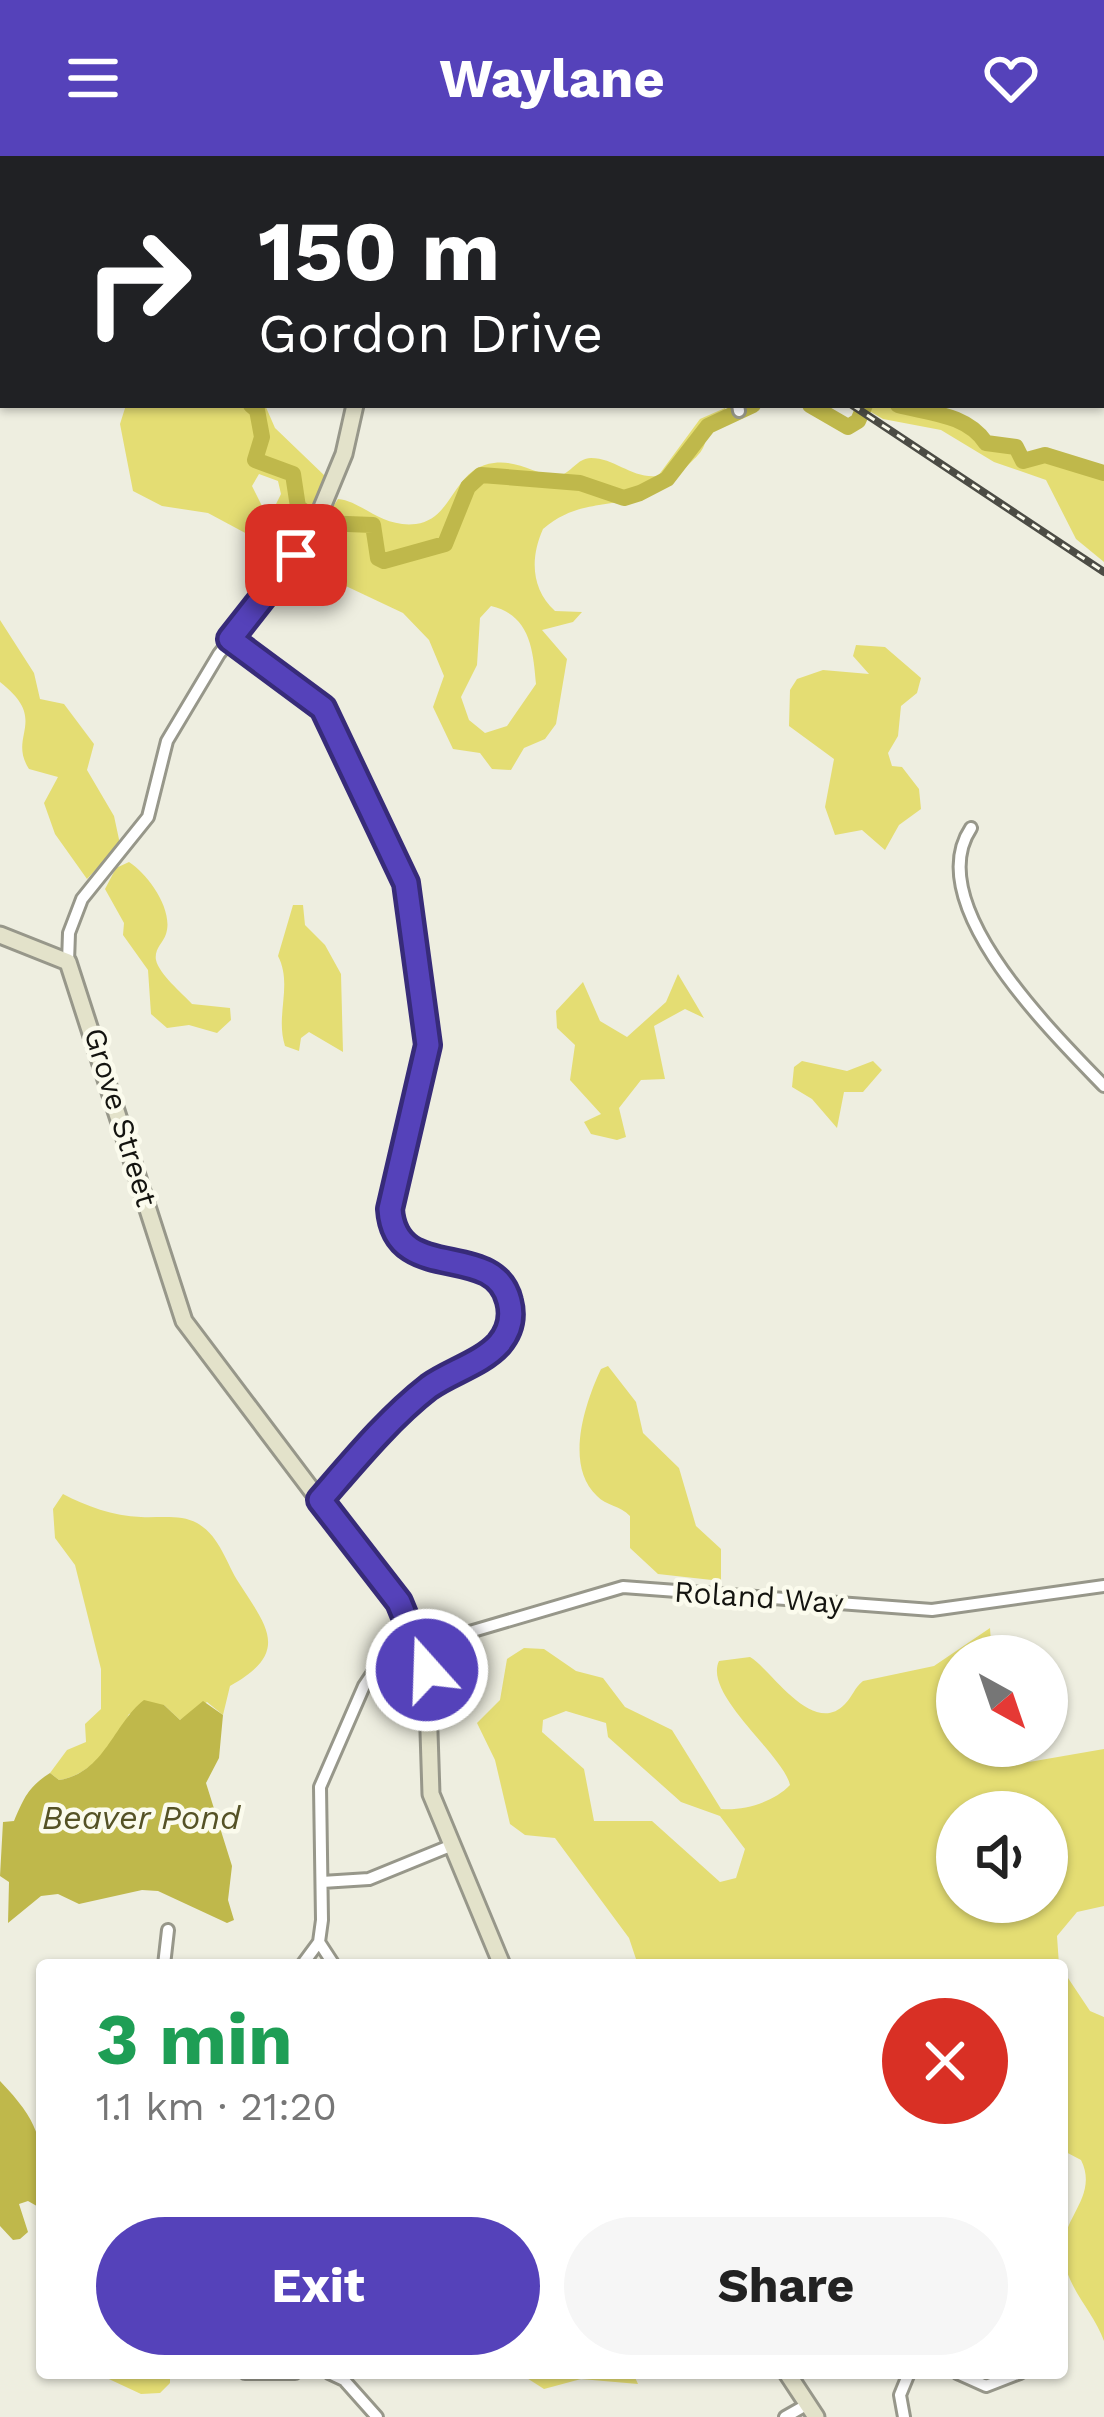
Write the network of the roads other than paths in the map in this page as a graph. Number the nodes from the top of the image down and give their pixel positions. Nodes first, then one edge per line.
1 (354, 408) edge
2 (316, 520) joint
3 (230, 639) junction
4 (971, 828) dead end
5 (0, 935) edge
6 (68, 962) junction
7 (1104, 1086) edge
8 (320, 1500) junction
9 (1104, 1586) edge
10 (420, 1646) junction
11 (451, 1846) junction
12 (322, 1882) junction
13 (168, 1930) dead end
14 (320, 1942) junction
15 (165, 1959) edge
16 (307, 1959) edge
17 (330, 1959) edge
18 (499, 1959) edge
19 (342, 2379) edge
20 (791, 2379) edge
21 (907, 2379) edge
22 (970, 2379) edge
23 (1004, 2379) edge
24 (812, 2411) edge
25 (377, 2417) edge
26 (784, 2417) edge
27 (904, 2417) edge

1 - 2 street
2 - 3 street
3 - 6 street
3 - 8 street
4 - 7 street
5 - 6 street
6 - 8 street, Grove Street
8 - 10 street, Grove Street
9 - 10 street, Roland Way
10 - 11 street
10 - 12 street, Roland Way
11 - 12 street
11 - 18 street
12 - 14 street, Roland Way
13 - 15 street
14 - 16 street
14 - 17 street
19 - 25 street
20 - 24 street
21 - 27 street
22 - 23 street
24 - 26 street

